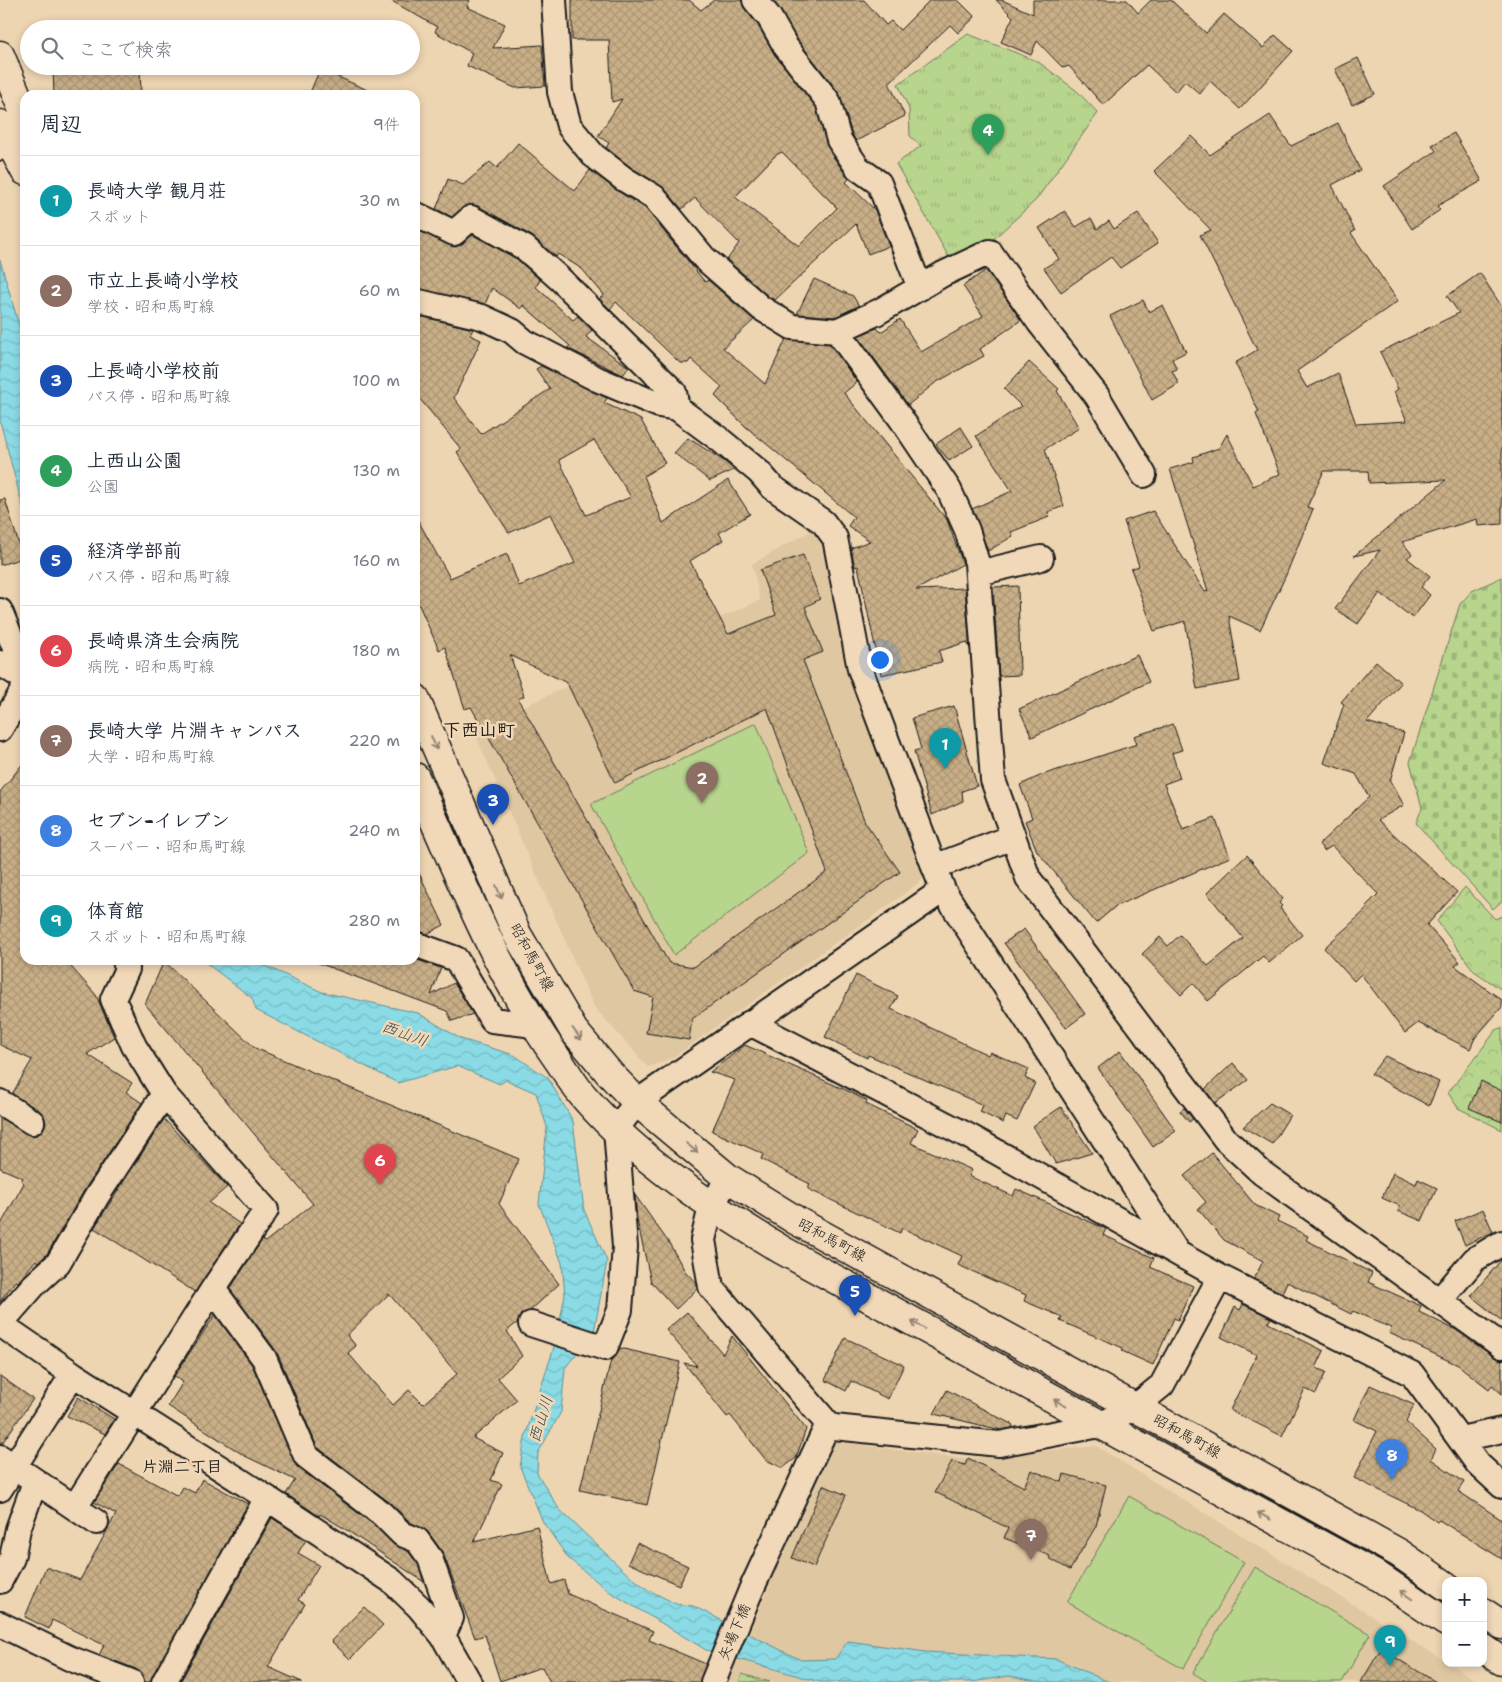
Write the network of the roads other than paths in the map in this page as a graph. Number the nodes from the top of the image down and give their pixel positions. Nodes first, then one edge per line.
1 (554, 0) edge
2 (755, 0) edge
3 (0, 55) edge
4 (20, 103) edge
5 (8, 137) edge
6 (20, 161) edge
7 (420, 217) edge
8 (920, 288) junction
9 (420, 302) edge
10 (837, 332) junction
11 (677, 408) junction
12 (1144, 475) dead end
13 (1041, 558) dead end
14 (978, 573) junction
15 (0, 611) edge
16 (20, 661) edge
17 (0, 663) edge
18 (20, 676) edge
19 (20, 695) edge
20 (420, 710) edge
21 (0, 729) edge
22 (420, 788) edge
23 (1012, 837) junction
24 (934, 867) junction
25 (942, 890) junction
26 (420, 946) edge
27 (126, 965) edge
28 (750, 1023) junction
29 (534, 1025) junction
30 (164, 1094) junction
31 (0, 1102) edge
32 (637, 1102) junction
33 (32, 1122) dead end
34 (616, 1129) junction
35 (728, 1178) junction
36 (711, 1207) junction
37 (1502, 1243) edge
38 (1176, 1252) junction
39 (1220, 1277) junction
40 (213, 1289) junction
41 (1440, 1300) junction
42 (0, 1324) edge
43 (531, 1324) dead end
44 (1502, 1346) edge
45 (73, 1374) junction
46 (1135, 1408) junction
47 (133, 1414) junction
48 (828, 1424) junction
49 (1100, 1425) junction
50 (1502, 1430) edge
51 (1461, 1439) junction
52 (7, 1461) edge
53 (35, 1482) junction
54 (1502, 1486) edge
55 (0, 1489) edge
56 (267, 1498) junction
57 (75, 1507) junction
58 (96, 1522) dead end
59 (0, 1581) edge
60 (1442, 1583) edge
61 (1487, 1615) edge
62 (1442, 1619) edge
63 (0, 1624) edge
64 (1502, 1625) edge
65 (443, 1636) junction
66 (1487, 1651) edge
67 (1502, 1661) edge
68 (715, 1678) edge
69 (131, 1682) edge
70 (164, 1682) edge
71 (469, 1682) edge

1 - 10 street
2 - 8 street
3 - 4 main road
5 - 6 main road
7 - 11 street
8 - 10 street
8 - 12 street
9 - 11 street
10 - 14 street
11 - 24 street
13 - 14 street
14 - 23 street
15 - 16 street
17 - 18 street
19 - 21 street
20 -> 32 main road, 昭和馬町線
22 - 29 main road, 昭和馬町線
23 - 24 street
23 - 41 street
24 - 25 street
25 - 28 street
25 - 38 street
26 - 29 street
27 - 30 street
28 - 32 street
28 - 38 street
29 - 34 main road, 昭和馬町線
30 - 40 street
30 - 42 street
31 - 33 street
32 - 34 street
32 -> 35 main road, 昭和馬町線
34 - 36 main road, 昭和馬町線
34 - 43 street
35 - 36 street
35 - 46 main road, 昭和馬町線
36 - 48 street
49 -> 36 main road, 昭和馬町線
37 - 41 street
38 - 39 street
39 - 46 street
39 - 51 street
40 - 47 street
40 - 65 street
41 - 44 street
42 - 45 street
45 - 47 street
45 - 52 street
46 - 49 street
46 - 60 main road, 昭和馬町線
47 - 56 street
47 - 57 street
48 - 49 street
48 - 68 street, 矢場下橋
62 -> 49 main road, 昭和馬町線
50 - 51 street
51 - 54 street
52 - 53 street
52 - 55 street
53 - 57 street
53 - 59 street
56 - 65 street
56 - 70 street
57 - 58 street
61 - 64 main road
63 - 69 street
65 - 71 street
66 - 67 main road

